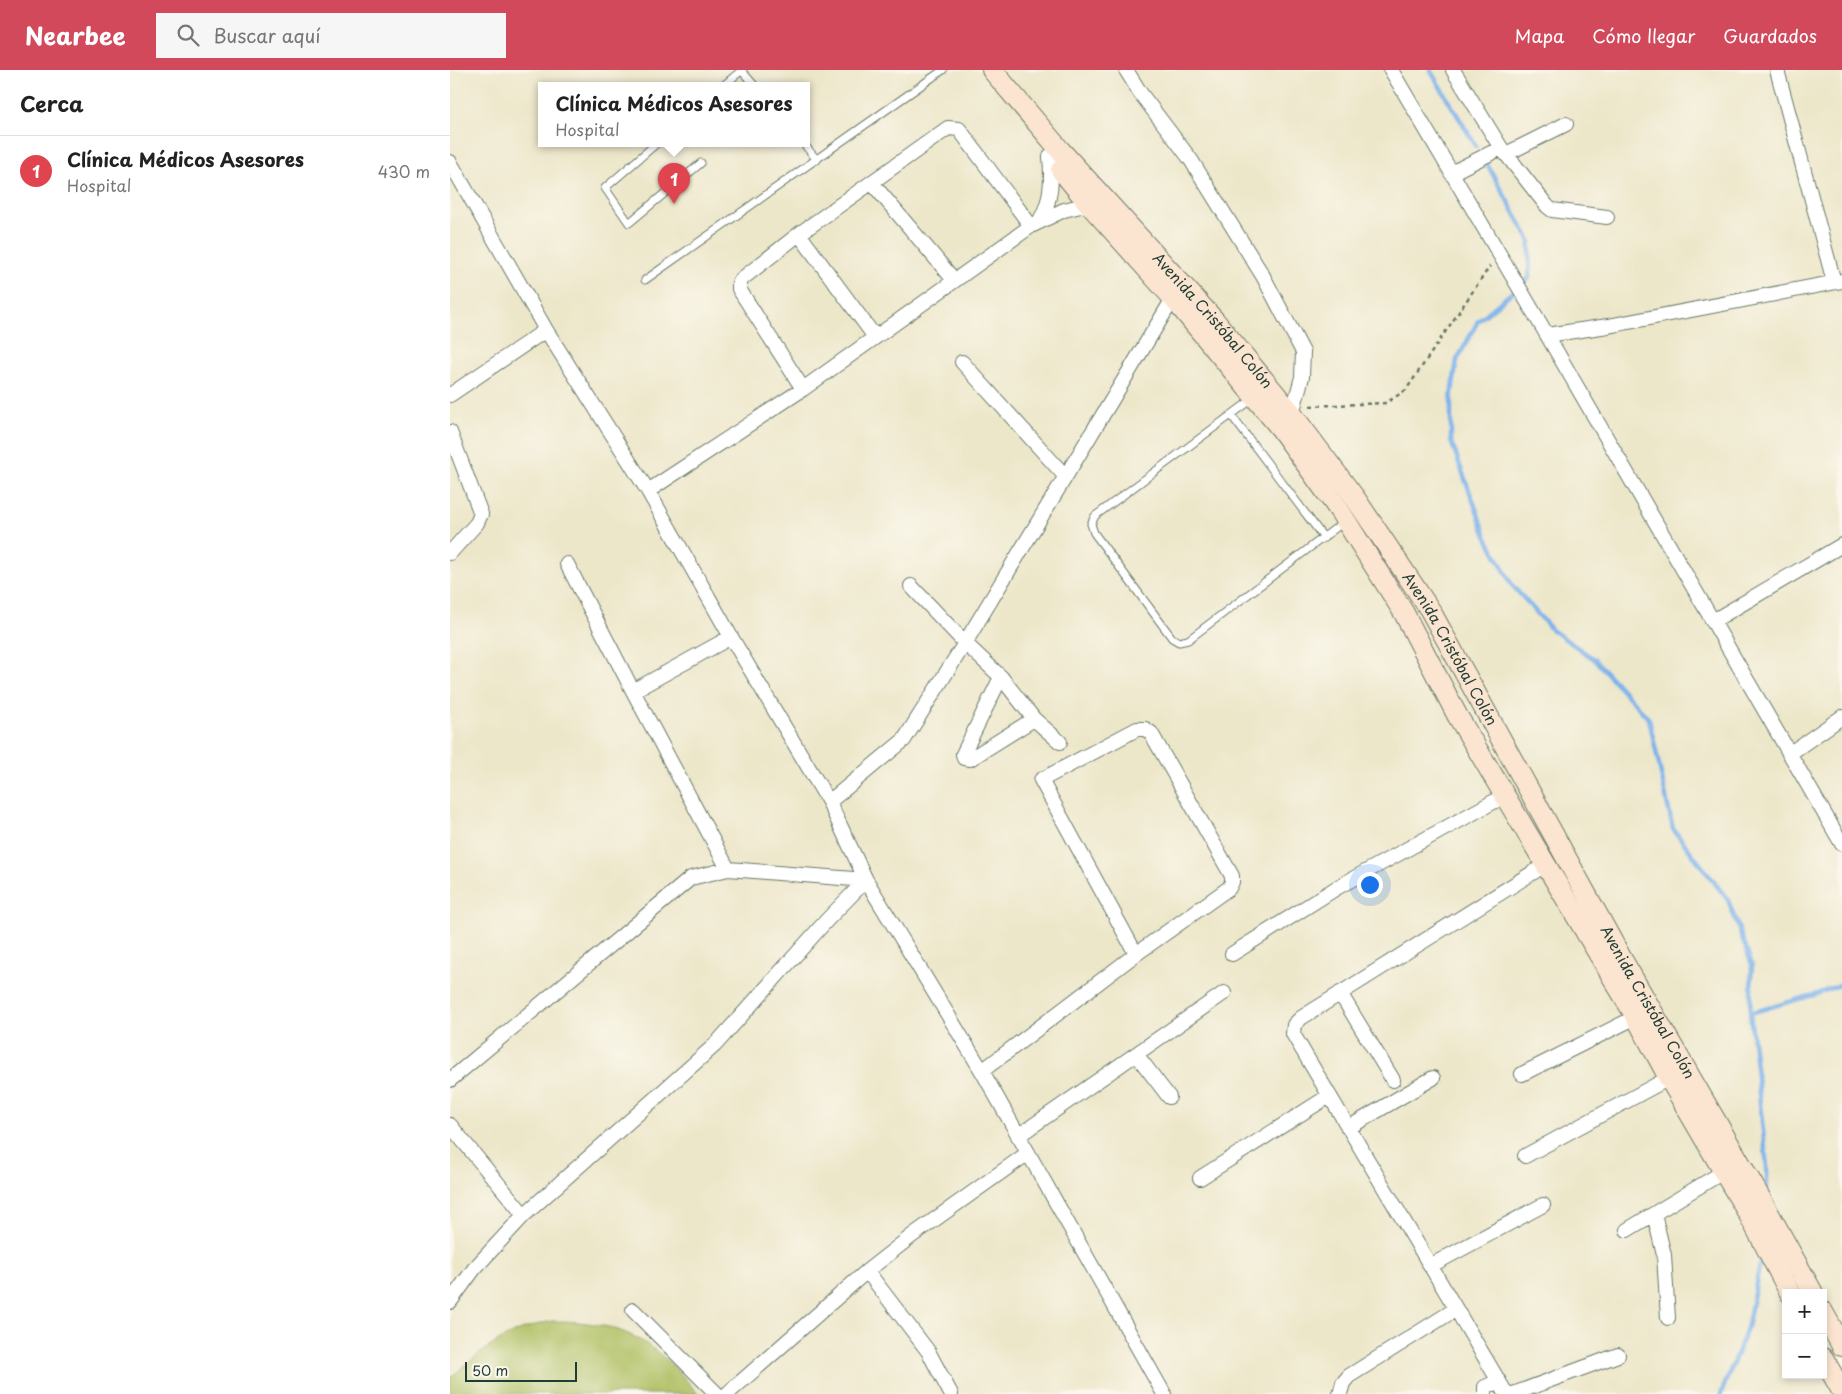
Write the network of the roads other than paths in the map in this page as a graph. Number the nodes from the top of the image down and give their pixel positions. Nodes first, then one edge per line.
1 (741, 70) edge
2 (943, 70) edge
3 (975, 70) edge
4 (992, 70) edge
5 (1126, 70) edge
6 (1391, 70) edge
7 (1453, 70) edge
8 (1777, 70) edge
9 (727, 82) edge
10 (751, 82) edge
11 (1566, 124) dead end
12 (652, 147) edge
13 (806, 147) edge
14 (1504, 151) junction
15 (1050, 156) junction
16 (817, 160) junction
17 (450, 162) edge
18 (701, 163) dead end
19 (1451, 172) junction
20 (872, 183) junction
21 (1089, 204) junction
22 (1607, 217) dead end
23 (1036, 223) junction
24 (799, 234) junction
25 (645, 280) dead end
26 (954, 280) junction
27 (1838, 282) edge
28 (1177, 291) junction
29 (546, 330) junction
30 (1547, 335) junction
31 (875, 337) junction
32 (962, 362) dead end
33 (803, 389) junction
34 (450, 395) edge
35 (1255, 397) junction
36 (1294, 410) junction
37 (1231, 415) junction
38 (450, 432) edge
39 (1065, 476) junction
40 (648, 491) junction
41 (1346, 521) junction
42 (1324, 538) junction
43 (1842, 545) edge
44 (450, 553) edge
45 (567, 564) dead end
46 (911, 586) dead end
47 (1713, 621) junction
48 (731, 637) junction
49 (965, 642) junction
50 (1002, 677) junction
51 (633, 691) junction
52 (1842, 718) edge
53 (1034, 719) junction
54 (1060, 742) dead end
55 (1789, 754) junction
56 (1504, 796) junction
57 (829, 802) junction
58 (1842, 844) edge
59 (1545, 865) junction
60 (728, 869) junction
61 (866, 880) junction
62 (1136, 954) junction
63 (1232, 954) dead end
64 (1224, 993) dead end
65 (1340, 993) junction
66 (1636, 1018) junction
67 (1136, 1054) junction
68 (982, 1071) junction
69 (1522, 1074) dead end
70 (1433, 1078) dead end
71 (1669, 1078) junction
72 (450, 1080) edge
73 (1394, 1080) dead end
74 (1329, 1096) junction
75 (1169, 1097) dead end
76 (450, 1125) edge
77 (1348, 1128) junction
78 (1018, 1136) junction
79 (1028, 1153) junction
80 (1525, 1156) dead end
81 (1723, 1172) junction
82 (1200, 1178) dead end
83 (1543, 1205) dead end
84 (1654, 1214) junction
85 (524, 1216) junction
86 (1627, 1230) dead end
87 (1430, 1266) junction
88 (867, 1271) junction
89 (1788, 1289) edge
90 (1810, 1289) edge
91 (450, 1302) edge
92 (1456, 1309) junction
93 (633, 1310) dead end
94 (1668, 1318) dead end
95 (1827, 1319) edge
96 (1842, 1346) edge
97 (1618, 1355) dead end
98 (1827, 1365) edge
99 (1499, 1382) junction
100 (1842, 1391) edge
101 (717, 1394) edge
102 (727, 1394) edge
103 (952, 1394) edge
104 (1164, 1394) edge
105 (1340, 1394) edge
106 (1485, 1394) edge
107 (1508, 1394) edge
108 (1513, 1394) edge

1 - 9 lane
1 - 10 lane
2 - 16 lane
3 - 15 street, Avenida Cristóbal Colón
4 - 28 street, Avenida Cristóbal Colón
5 - 36 street
6 - 19 street
7 - 14 street
8 - 27 street
11 - 14 street
12 - 18 lane
13 - 16 lane
14 - 19 street
14 - 22 street
15 - 21 street, Avenida Cristóbal Colón
15 - 23 street
16 - 25 lane
17 - 29 street
19 - 30 street
20 - 23 street
20 - 24 street
20 - 26 street
21 - 23 street
21 - 28 street, Avenida Cristóbal Colón
23 - 26 street
24 - 31 street
24 - 33 street
26 - 31 street
27 - 30 street
28 - 35 street, Avenida Cristóbal Colón
28 - 36 street, Avenida Cristóbal Colón
28 - 39 street
29 - 34 street
29 - 40 street
30 - 47 street
31 - 33 street
32 - 39 street
33 - 40 street
35 - 37 lane
35 - 41 street, Avenida Cristóbal Colón
36 - 90 street, Avenida Cristóbal Colón
37 - 42 lane
37 - 42 lane
38 - 44 street
39 - 49 street
40 - 48 street
41 - 42 lane
41 - 56 street, Avenida Cristóbal Colón
43 - 47 street
45 - 51 street
46 - 49 street
47 - 55 street
48 - 51 street
48 - 57 street
49 - 50 street
49 - 57 street
50 - 53 street
50 - 53 street
51 - 60 street
52 - 55 street
53 - 54 street
55 - 58 street
56 - 59 street, Avenida Cristóbal Colón
56 - 63 street
57 - 61 street
59 - 65 street
59 - 66 street, Avenida Cristóbal Colón
60 - 61 street
60 - 72 street
61 - 68 street
61 - 85 street
62 - 62 street
62 - 68 street
64 - 67 street
65 - 73 street
65 - 74 street
66 - 69 street
66 - 71 street, Avenida Cristóbal Colón
67 - 75 street
67 - 78 street
68 - 78 street
70 - 77 street
71 - 80 street
71 - 81 street, Avenida Cristóbal Colón
74 - 77 street
74 - 82 street
76 - 85 street
77 - 87 street
78 - 79 street
79 - 88 street
79 - 104 street
81 - 84 street
81 - 89 street, Avenida Cristóbal Colón
83 - 87 street
84 - 86 street
84 - 94 street
85 - 91 street
87 - 92 street
88 - 102 street
88 - 103 street
92 - 99 street
92 - 105 street
93 - 101 street
95 - 96 street
97 - 108 street
98 - 100 street
99 - 106 street
99 - 107 street

